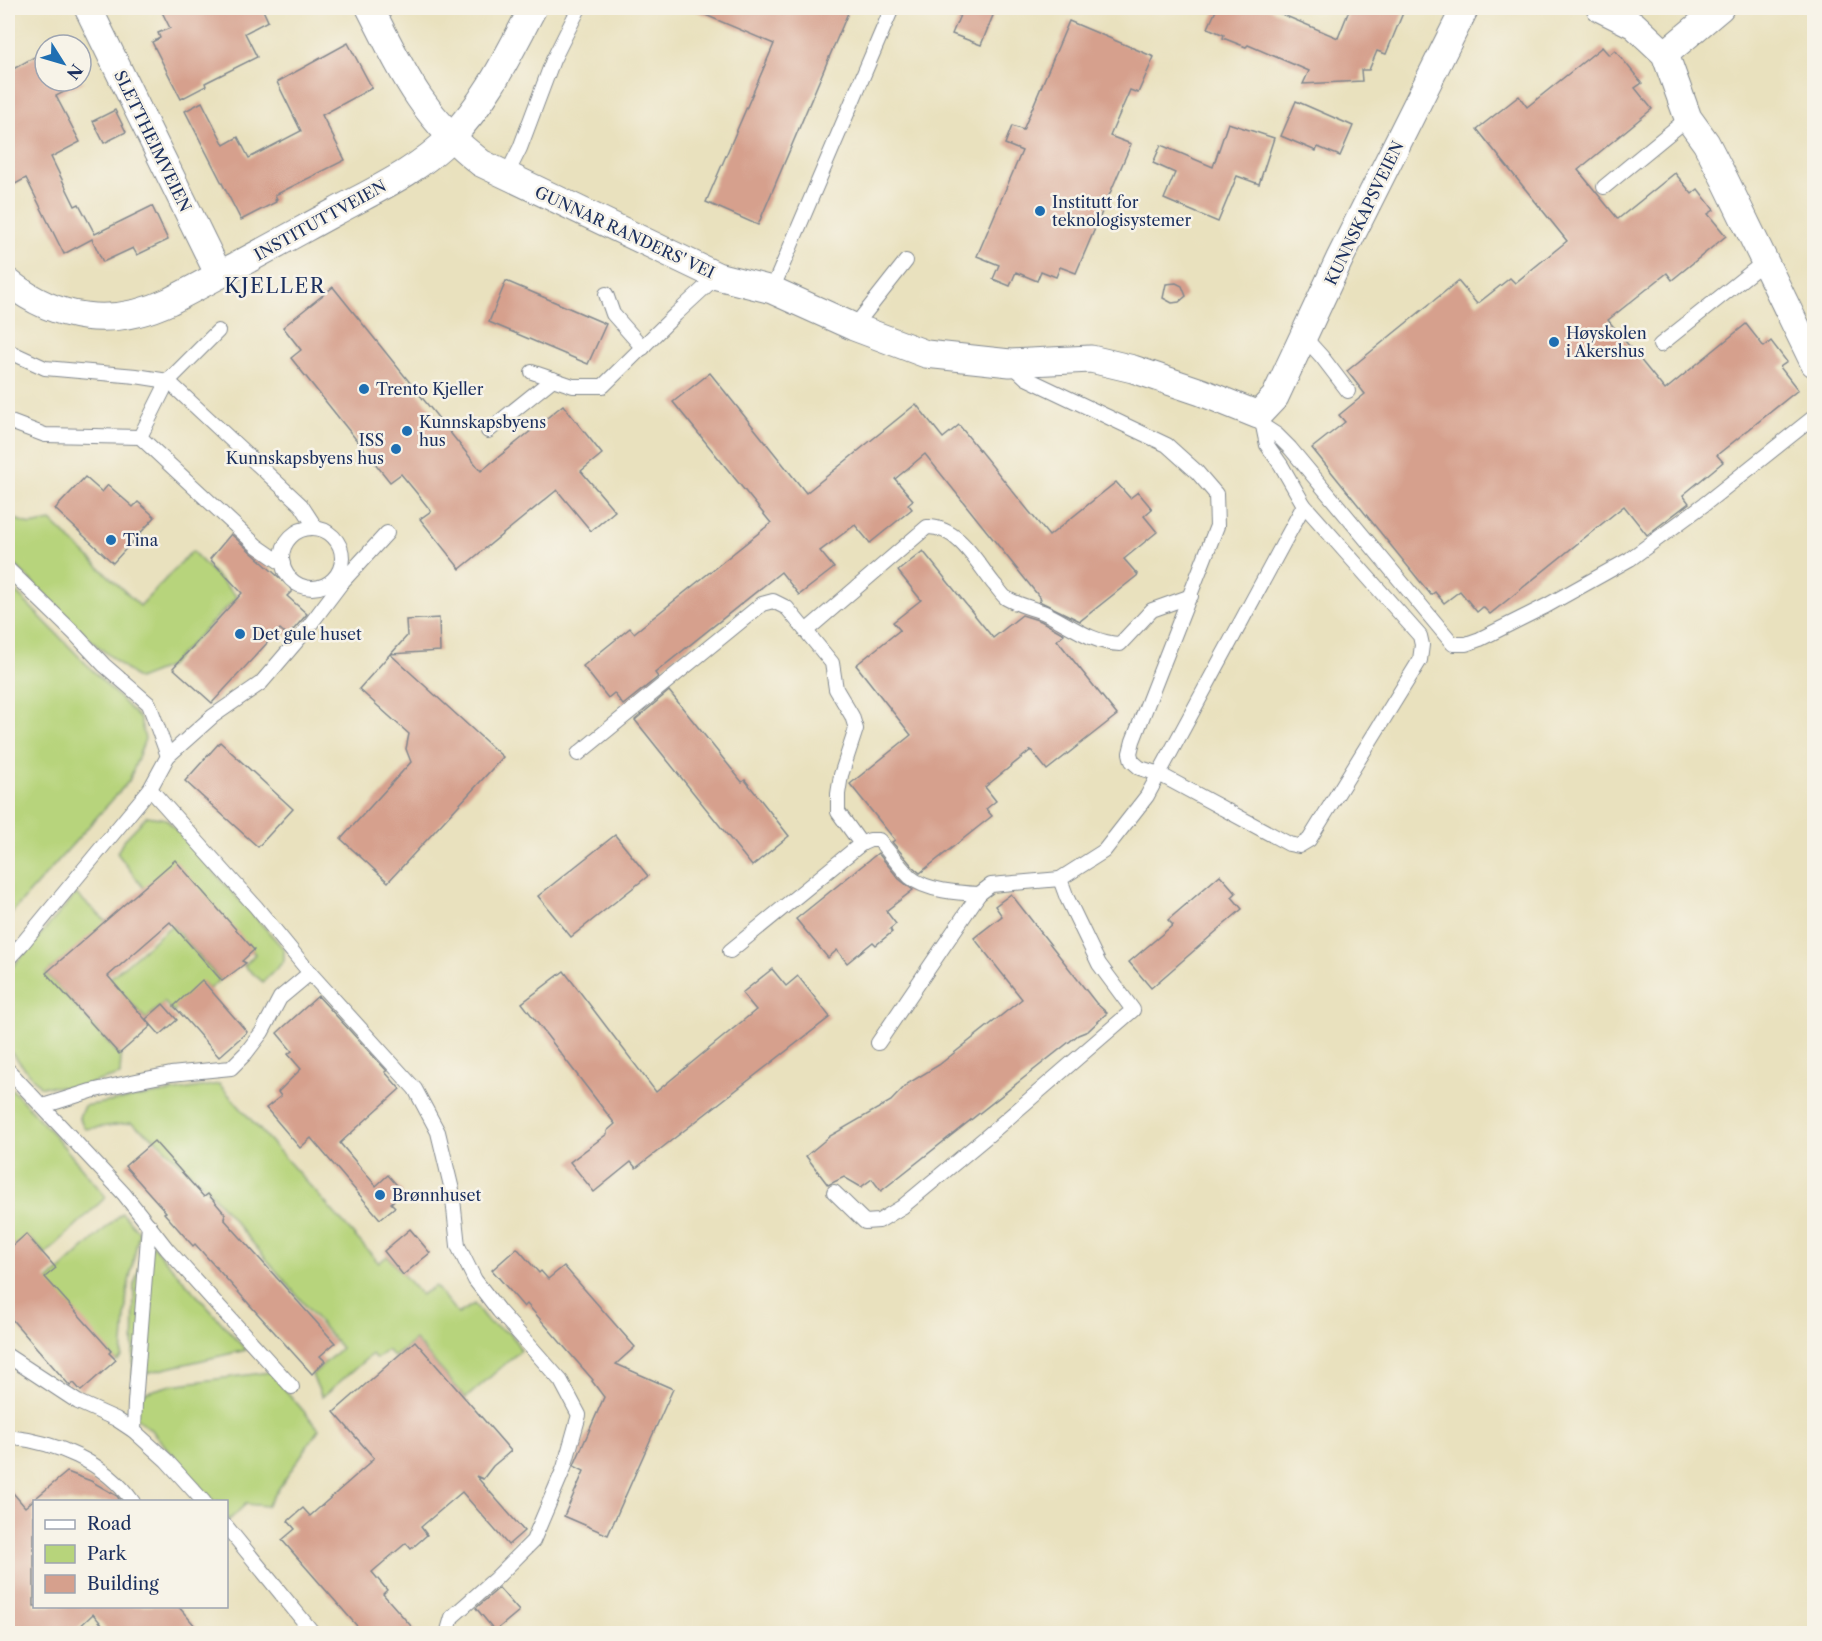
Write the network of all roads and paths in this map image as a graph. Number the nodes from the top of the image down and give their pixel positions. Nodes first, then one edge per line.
1 (88, 8) edge
2 (370, 8) edge
3 (533, 8) edge
4 (579, 8) edge
5 (892, 8) edge
6 (1466, 8) edge
7 (1600, 8) edge
8 (1720, 8) edge
9 (1665, 54) junction
10 (1688, 118) junction
11 (451, 138) junction
12 (506, 176) junction
13 (1604, 187) dead end
14 (906, 261) dead end
15 (1764, 262) junction
16 (219, 275) junction
17 (717, 276) junction
18 (8, 282) edge
19 (772, 290) junction
20 (606, 294) dead end
21 (854, 327) junction
22 (218, 331) dead end
23 (1304, 338) junction
24 (1660, 345) dead end
25 (643, 348) junction
26 (8, 351) edge
27 (1010, 363) junction
28 (1815, 363) edge
29 (532, 372) dead end
30 (553, 379) junction
31 (168, 381) junction
32 (1348, 391) dead end
33 (1815, 417) edge
34 (8, 421) edge
35 (1261, 421) junction
36 (488, 431) dead end
37 (140, 437) junction
38 (1305, 505) junction
39 (316, 528) junction
40 (387, 533) dead end
41 (283, 564) junction
42 (8, 569) edge
43 (339, 579) junction
44 (1191, 596) junction
45 (806, 631) junction
46 (578, 754) dead end
47 (168, 756) junction
48 (1159, 774) junction
49 (150, 789) junction
50 (861, 844) junction
51 (1060, 879) junction
52 (979, 894) junction
53 (730, 951) dead end
54 (8, 959) edge
55 (310, 973) junction
56 (878, 1043) dead end
57 (8, 1070) edge
58 (43, 1106) junction
59 (834, 1192) dead end
60 (149, 1225) junction
61 (8, 1356) edge
62 (292, 1387) dead end
63 (134, 1431) junction
64 (8, 1437) edge
65 (131, 1500) edge
66 (202, 1500) edge
67 (228, 1528) edge
68 (314, 1634) edge
69 (447, 1634) edge

1 - 16 street, SLETTHEIMVEIEN
2 - 11 street, GUNNAR RANDERS' VEI
3 - 11 street, INSTITUTTVEIEN
4 - 12 lane
5 - 19 lane
6 - 23 street, KUNNSKAPSVEIEN
7 - 9 street
8 - 9 street
9 - 10 street
10 - 13 lane
10 - 15 street
11 - 12 street, GUNNAR RANDERS' VEI
11 - 16 street, INSTITUTTVEIEN
12 - 17 street, GUNNAR RANDERS' VEI
14 - 21 lane
15 - 24 lane
15 - 28 street
16 - 18 street, INSTITUTTVEIEN
17 - 19 street, GUNNAR RANDERS' VEI
17 - 25 lane
19 - 21 street, GUNNAR RANDERS' VEI
20 - 25 lane
21 - 27 street, GUNNAR RANDERS' VEI
22 - 31 lane
23 - 32 lane
23 - 35 street, KUNNSKAPSVEIEN
25 - 30 lane
26 - 31 lane
27 - 35 street, GUNNAR RANDERS' VEI
27 - 44 lane
29 - 30 lane
30 - 36 lane
31 - 37 lane
31 - 39 lane
33 - 35 lane
34 - 37 lane
35 - 38 lane
37 - 41 lane
38 - 48 lane
38 - 48 lane
39 - 41 lane
39 - 43 lane
40 - 43 lane
41 - 43 lane
42 - 47 lane
43 - 47 lane
44 - 45 lane
44 - 48 lane
45 - 46 lane
45 - 50 lane
47 - 49 lane
48 - 51 lane
49 - 54 lane
49 - 55 lane
50 - 52 lane
50 - 53 lane
51 - 52 lane
51 - 59 lane
52 - 56 lane
55 - 58 lane
55 - 69 lane
57 - 58 lane
58 - 60 lane
60 - 62 lane
60 - 63 lane
61 - 63 lane
63 - 66 lane
64 - 65 lane
67 - 68 lane

